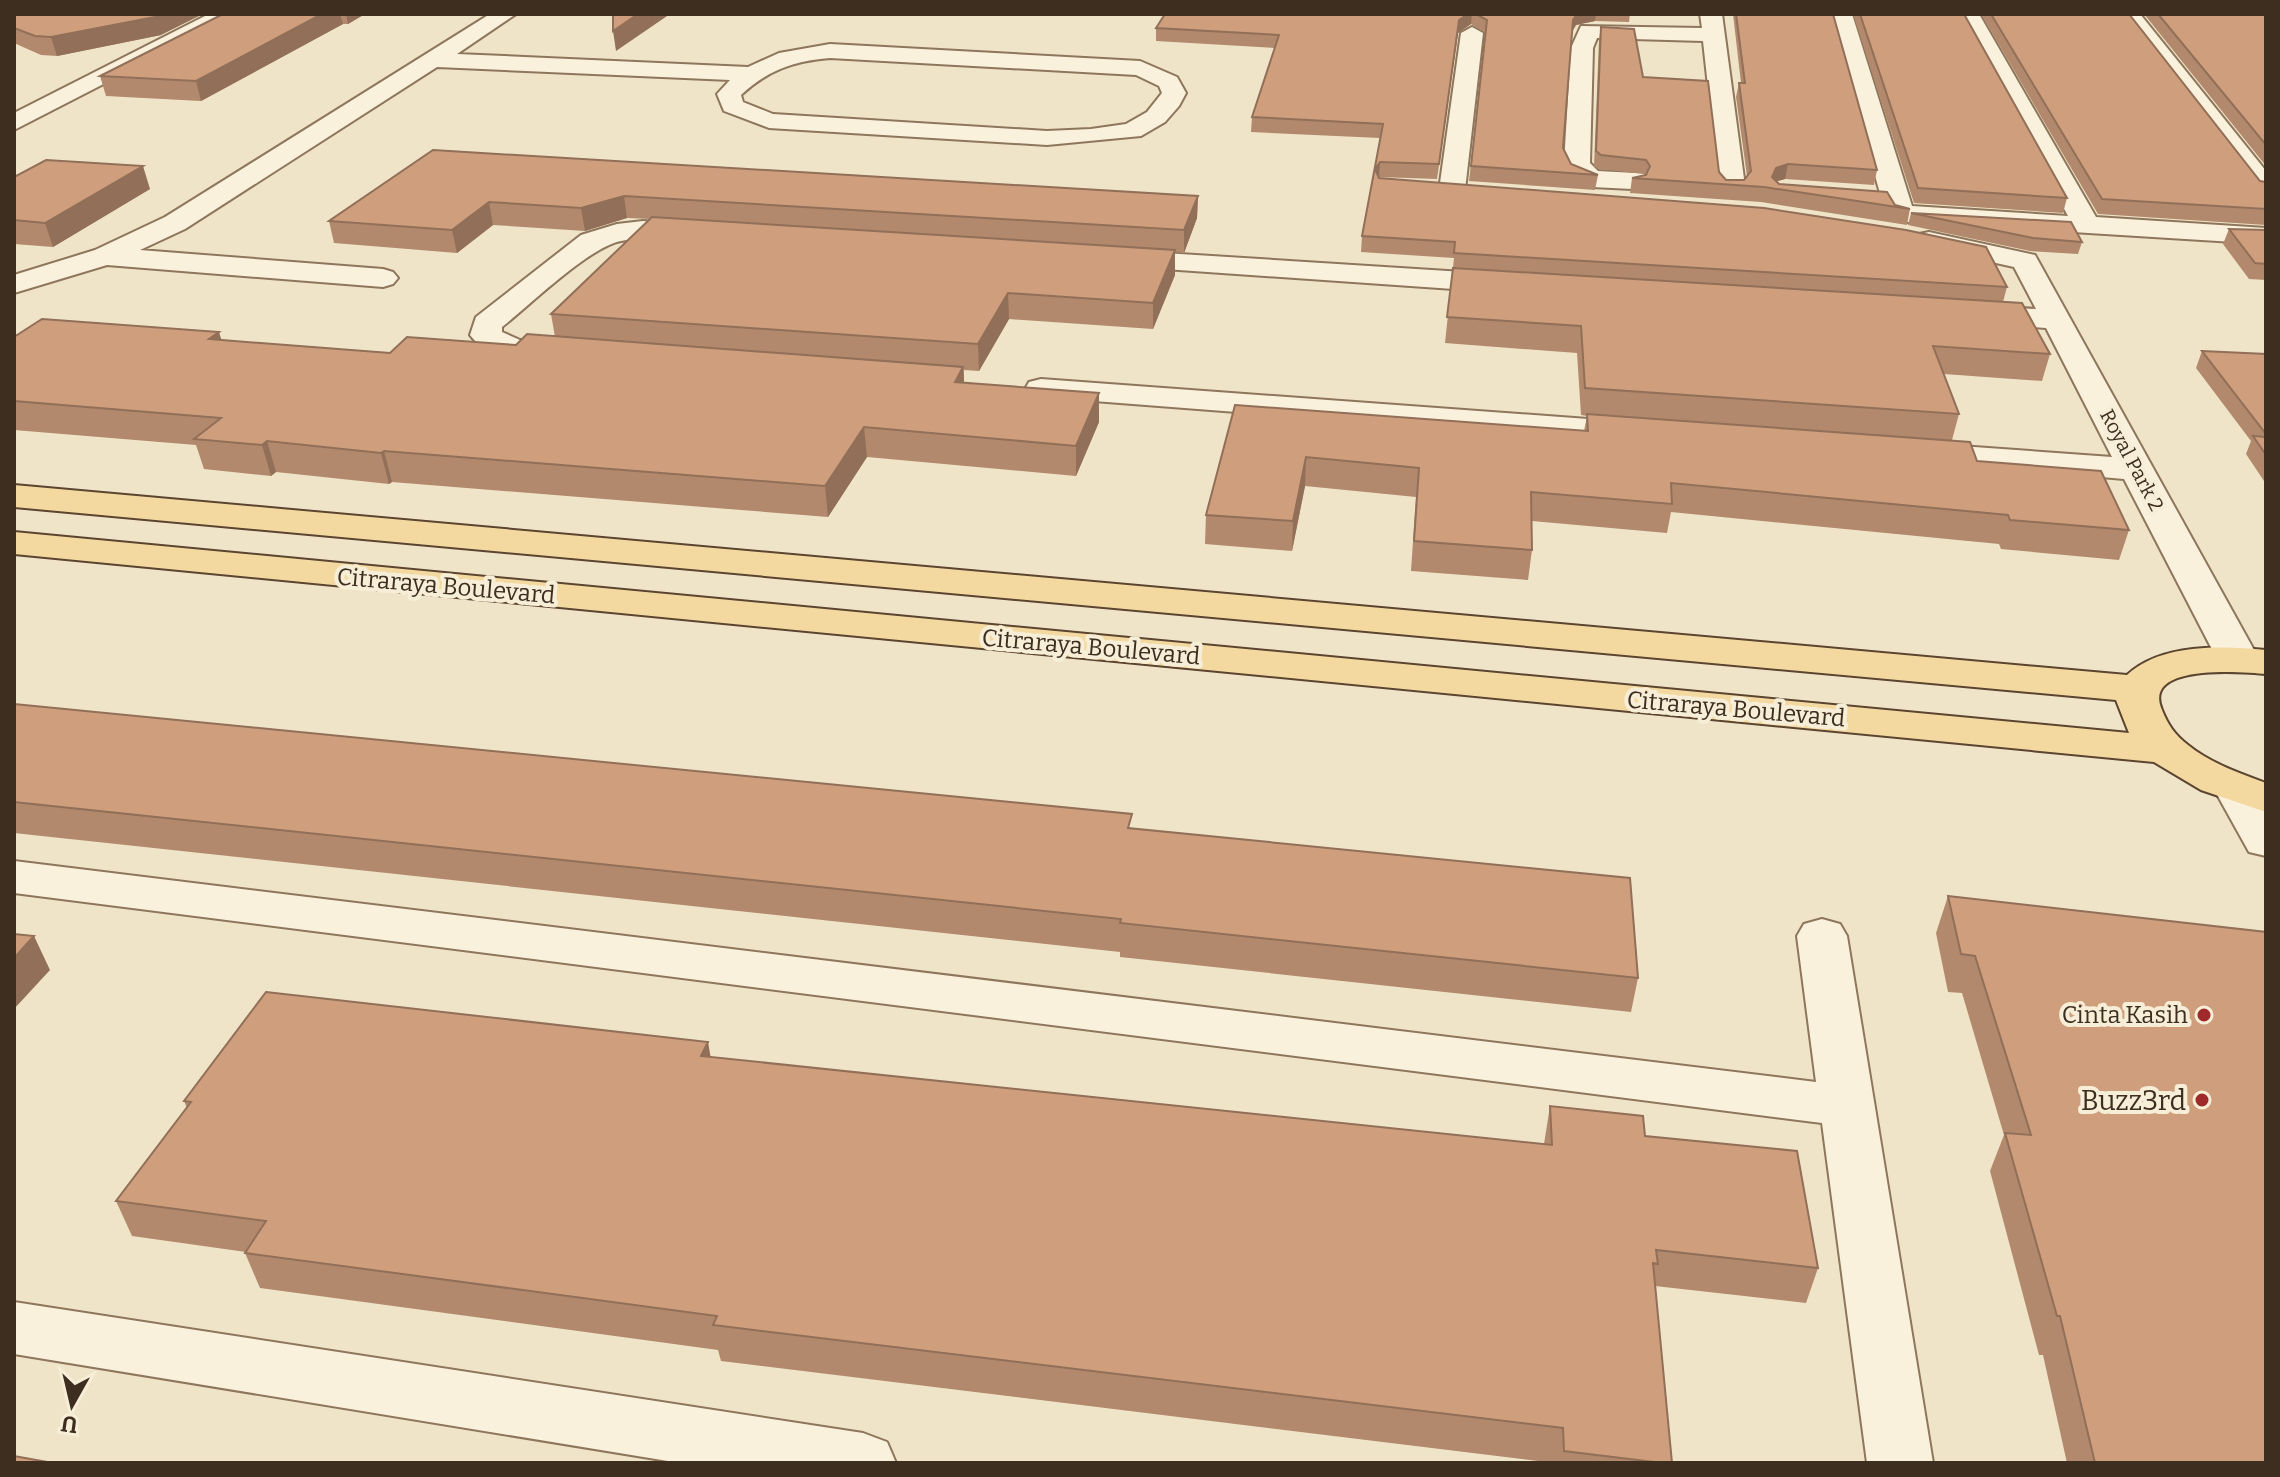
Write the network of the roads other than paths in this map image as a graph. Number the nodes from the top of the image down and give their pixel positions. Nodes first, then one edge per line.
1 (225, 14) edge
2 (505, 14) edge
3 (1841, 14) edge
4 (1968, 14) edge
5 (2129, 14) edge
6 (1712, 24) edge
7 (1472, 33) dead end
8 (436, 60) junction
9 (749, 74) junction
10 (14, 123) edge
11 (1732, 186) junction
12 (1421, 188) edge
13 (1762, 188) edge
14 (2266, 188) edge
15 (1452, 190) junction
16 (1483, 192) edge
17 (1865, 195) edge
18 (1575, 199) edge
19 (1896, 201) junction
20 (1745, 212) edge
21 (2086, 223) junction
22 (1887, 232) edge
23 (725, 234) edge
24 (2266, 236) edge
25 (105, 256) junction
26 (1090, 257) edge
27 (383, 278) dead end
28 (14, 284) edge
29 (1534, 286) edge
30 (1946, 312) edge
31 (2057, 320) junction
32 (590, 355) edge
33 (1005, 386) edge
34 (1675, 435) edge
35 (1882, 451) edge
36 (2137, 469) junction
37 (14, 496) edge
38 (14, 543) edge
39 (2252, 660) edge
40 (2139, 689) junction
41 (2168, 750) junction
42 (2252, 793) edge
43 (2266, 841) edge
44 (14, 877) edge
45 (1822, 936) dead end
46 (1847, 1106) junction
47 (14, 1328) edge
48 (863, 1463) edge
49 (1900, 1463) edge

1 - 10 street
2 - 8 street
3 - 19 street
4 - 21 street
5 - 14 street
6 - 11 street
6 - 11 street
7 - 15 street
8 - 9 street
8 - 25 street
9 - 9 street
11 - 13 street
12 - 15 street
15 - 16 street
17 - 19 street
18 - 20 street
19 - 21 street
21 - 24 street
22 - 31 street, Royal Park 2
23 - 32 street
25 - 27 street
25 - 28 street
26 - 29 street
30 - 31 street
31 - 36 street, Royal Park 2
33 - 34 street
35 - 36 street
36 - 39 street, Royal Park 2
37 - 40 main road, Citraraya Boulevard
38 - 41 main road, Citraraya Boulevard
39 - 40 main road
40 - 41 main road
41 - 42 main road
42 - 43 street
44 - 46 street
45 - 46 street
46 - 49 street
47 - 48 street

